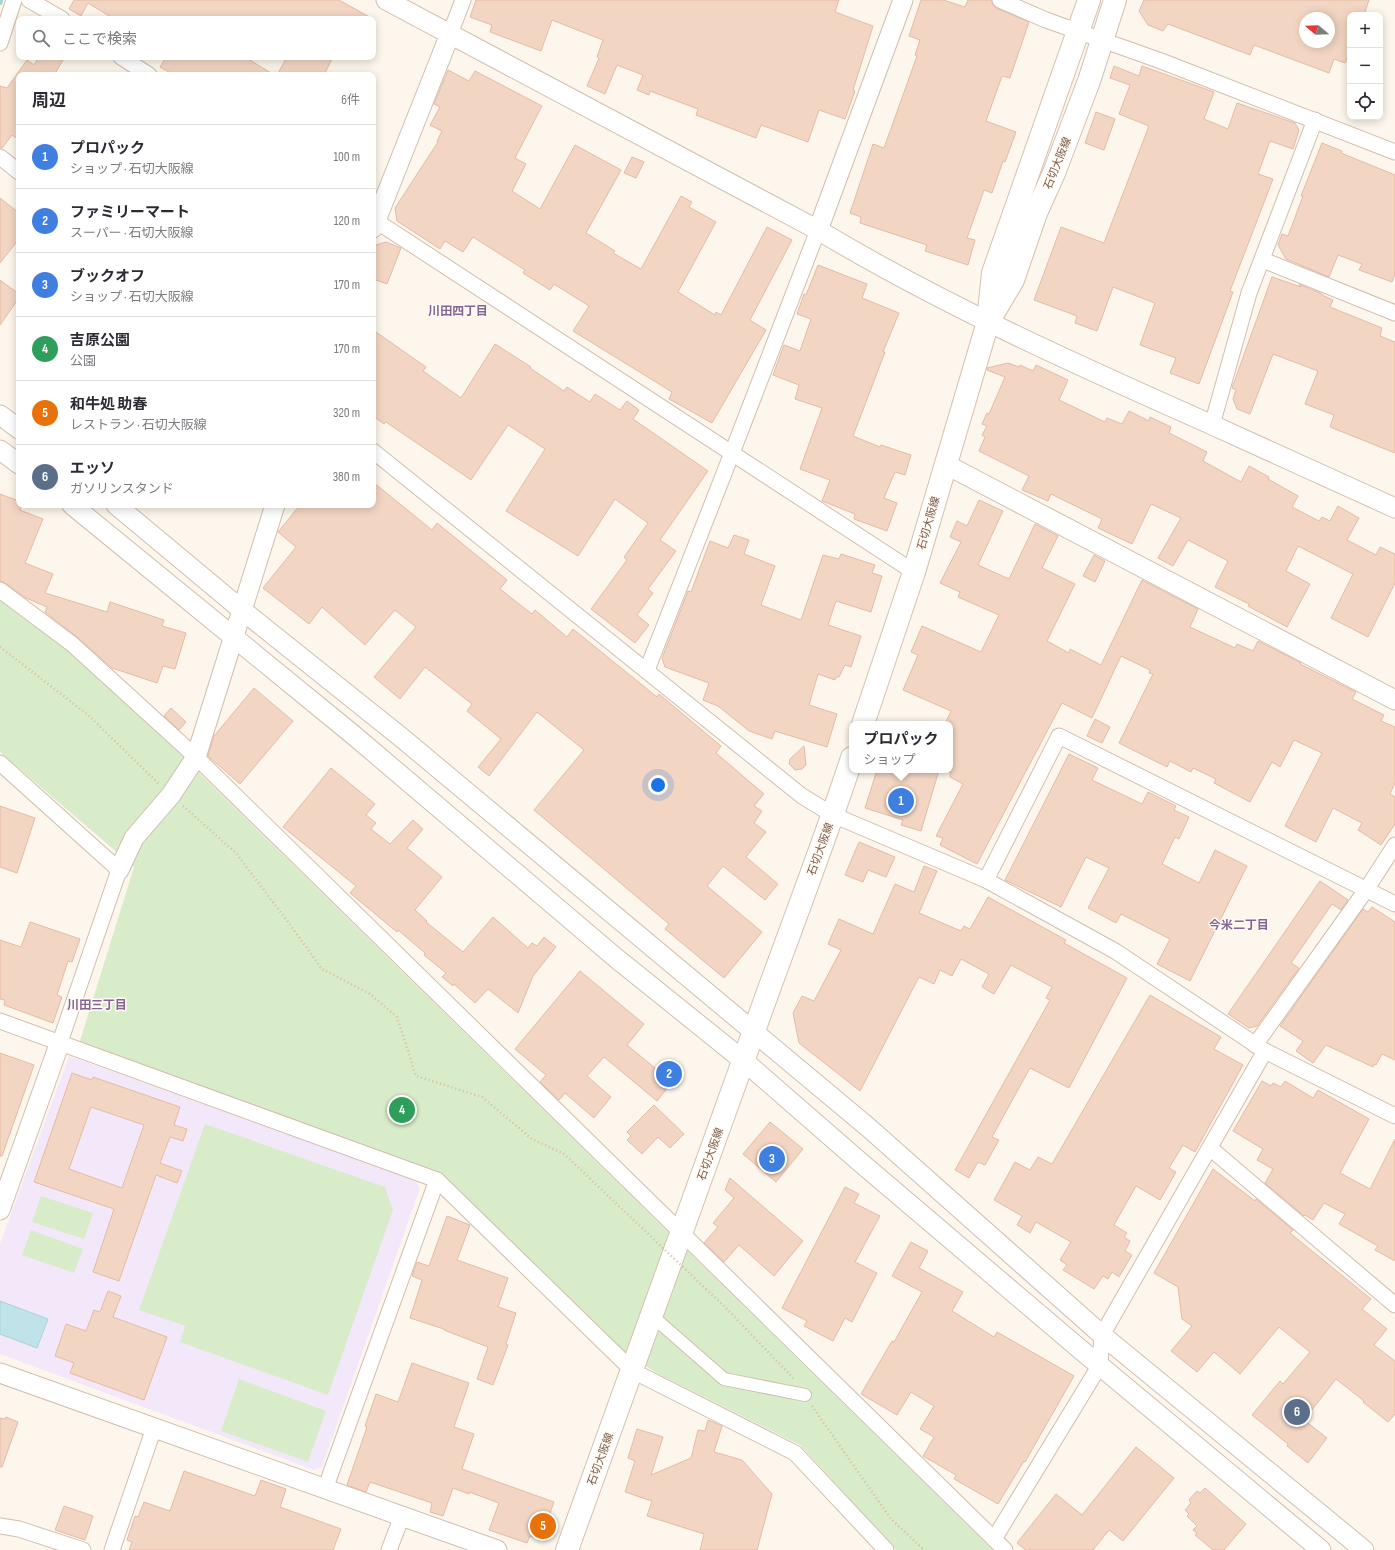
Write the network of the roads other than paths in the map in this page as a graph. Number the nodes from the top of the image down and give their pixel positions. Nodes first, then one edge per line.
1 (14, 0) edge
2 (29, 0) edge
3 (386, 0) edge
4 (463, 0) edge
5 (903, 0) edge
6 (1000, 0) edge
7 (1079, 0) edge
8 (1089, 0) edge
9 (1115, 0) edge
10 (57, 16) edge
11 (1078, 31) junction
12 (450, 34) junction
13 (1102, 40) junction
14 (0, 43) edge
15 (126, 60) edge
16 (144, 72) edge
17 (1315, 120) junction
18 (1395, 152) edge
19 (0, 157) edge
20 (16, 170) edge
21 (376, 218) edge
22 (376, 224) edge
23 (818, 230) junction
24 (1262, 260) junction
25 (1395, 312) edge
26 (988, 322) junction
27 (0, 415) edge
28 (1212, 425) junction
29 (16, 427) edge
30 (0, 450) edge
31 (376, 453) edge
32 (732, 453) junction
33 (16, 462) edge
34 (945, 464) junction
35 (76, 508) edge
36 (120, 508) edge
37 (274, 508) edge
38 (1395, 508) edge
39 (914, 572) junction
40 (0, 590) edge
41 (242, 610) junction
42 (234, 638) junction
43 (647, 670) junction
44 (1395, 700) edge
45 (864, 721) edge
46 (196, 757) junction
47 (0, 763) edge
48 (849, 767) edge
49 (833, 815) junction
50 (1395, 845) edge
51 (119, 870) junction
52 (986, 880) junction
53 (1366, 890) junction
54 (1395, 904) edge
55 (0, 1021) edge
56 (754, 1032) junction
57 (60, 1042) junction
58 (1260, 1048) junction
59 (744, 1061) junction
60 (1395, 1116) edge
61 (1210, 1148) junction
62 (437, 1180) junction
63 (0, 1210) edge
64 (682, 1233) junction
65 (1395, 1305) edge
66 (652, 1316) junction
67 (1102, 1335) junction
68 (1100, 1366) junction
69 (633, 1371) junction
70 (0, 1373) edge
71 (805, 1395) road end
72 (154, 1428) junction
73 (325, 1489) junction
74 (402, 1516) junction
75 (0, 1526) edge
76 (994, 1539) junction
77 (83, 1550) edge
78 (112, 1550) edge
79 (389, 1550) edge
80 (497, 1550) edge
81 (567, 1550) edge
82 (886, 1550) edge
83 (1005, 1550) edge
84 (1321, 1550) edge
85 (1364, 1550) edge

1 - 14 street
2 - 10 street
3 - 12 street
4 - 12 street
5 - 23 street
6 - 11 street
7 - 11 street
8 - 11 main road, 石切大阪線
9 - 13 main road, 石切大阪線
11 - 13 street
11 - 26 main road, 石切大阪線
12 - 21 street
12 - 23 street
13 - 17 street
13 - 26 main road, 石切大阪線
15 - 16 street
17 - 18 street
17 - 24 street
19 - 20 street
22 - 32 street
23 - 26 street
23 - 32 street
24 - 25 street
24 - 28 street
26 - 28 street
26 - 34 main road, 石切大阪線
27 - 29 street
28 - 38 street
30 - 33 street
31 - 43 street
32 - 39 street
32 - 43 street
34 - 39 main road, 石切大阪線
34 - 44 street
35 - 42 street
36 - 41 street
37 - 41 street
39 - 45 main road, 石切大阪線
40 - 46 street
41 - 42 street
41 - 56 street
42 - 46 street
42 - 59 street
43 - 49 street
46 - 51 street
46 - 64 street
47 - 51 street
48 - 49 main road, 石切大阪線
49 - 52 street
49 - 56 main road, 石切大阪線
50 - 53 street
51 - 57 street
52 - 53 street
52 - 58 street
53 - 54 street
53 - 58 street
55 - 57 street
56 - 59 main road, 石切大阪線
56 - 67 street
57 - 62 street
57 - 63 street
58 - 60 street
58 - 61 street
59 - 64 main road, 石切大阪線
59 - 68 street
61 - 65 street
61 - 67 street
62 - 69 street
62 - 73 street
64 - 66 main road, 石切大阪線
64 - 76 street
66 - 69 main road, 石切大阪線
66 - 71 street
67 - 68 street
67 - 85 street
68 - 76 street
68 - 84 street
69 - 81 main road, 石切大阪線
69 - 82 street
70 - 72 street
72 - 73 street
72 - 78 street
73 - 74 street
74 - 79 street
74 - 80 street
75 - 77 street
76 - 83 street

